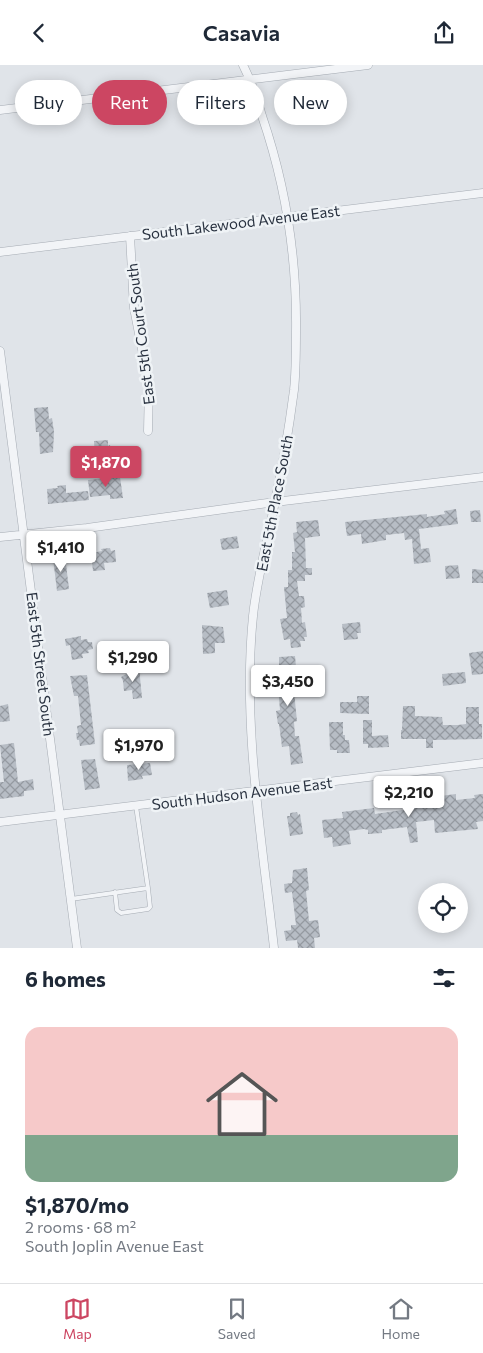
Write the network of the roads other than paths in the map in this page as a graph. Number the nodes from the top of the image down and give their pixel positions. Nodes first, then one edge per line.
1 (244, 65) edge
2 (368, 65) edge
3 (250, 79) junction
4 (0, 109) edge
5 (483, 193) edge
6 (289, 217) junction
7 (130, 236) junction
8 (0, 252) edge
9 (0, 351) edge
10 (148, 431) dead end
11 (483, 477) edge
12 (275, 502) junction
13 (25, 534) junction
14 (0, 537) edge
15 (483, 763) edge
16 (256, 790) junction
17 (136, 806) junction
18 (60, 815) junction
19 (0, 822) edge
20 (148, 888) junction
21 (115, 892) junction
22 (71, 899) junction
23 (77, 948) edge
24 (274, 948) edge

1 - 3 street, East 5th Place South
2 - 3 street
3 - 4 street
3 - 6 street, East 5th Place South
5 - 6 street, South Lakewood Avenue East
6 - 7 street, South Lakewood Avenue East
6 - 12 street, East 5th Place South
7 - 8 street, South Lakewood Avenue East
7 - 10 street, East 5th Court South
9 - 13 street, East 5th Street South
11 - 12 street
12 - 13 street
12 - 16 street, East 5th Place South
13 - 14 street
13 - 18 street, East 5th Street South
15 - 16 street, South Hudson Avenue East
16 - 17 street, South Hudson Avenue East
16 - 24 street, East 5th Place South
17 - 18 street, South Hudson Avenue East
17 - 20 lane
18 - 19 street, South Hudson Avenue East
18 - 22 street, East 5th Street South
20 - 21 lane
20 - 21 lane
21 - 22 lane
22 - 23 street, East 5th Street South

